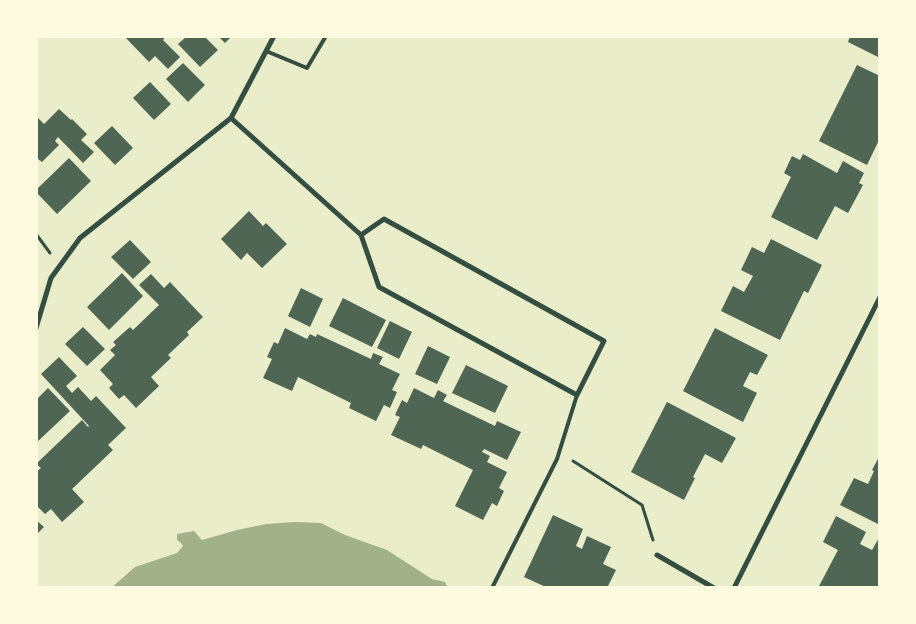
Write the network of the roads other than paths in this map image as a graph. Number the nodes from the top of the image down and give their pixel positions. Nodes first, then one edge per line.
1 (274, 36) edge
2 (326, 36) edge
3 (266, 51) junction
4 (231, 118) junction
5 (361, 235) junction
6 (880, 297) edge
7 (36, 328) edge
8 (577, 395) junction
9 (657, 555) road end
10 (492, 588) edge
11 (714, 588) edge
12 (734, 588) edge

1 - 3 street
2 - 3 lane
3 - 4 street
4 - 5 street
4 - 7 street
5 - 8 street
5 - 8 street
6 - 12 street
8 - 10 lane
9 - 11 street

